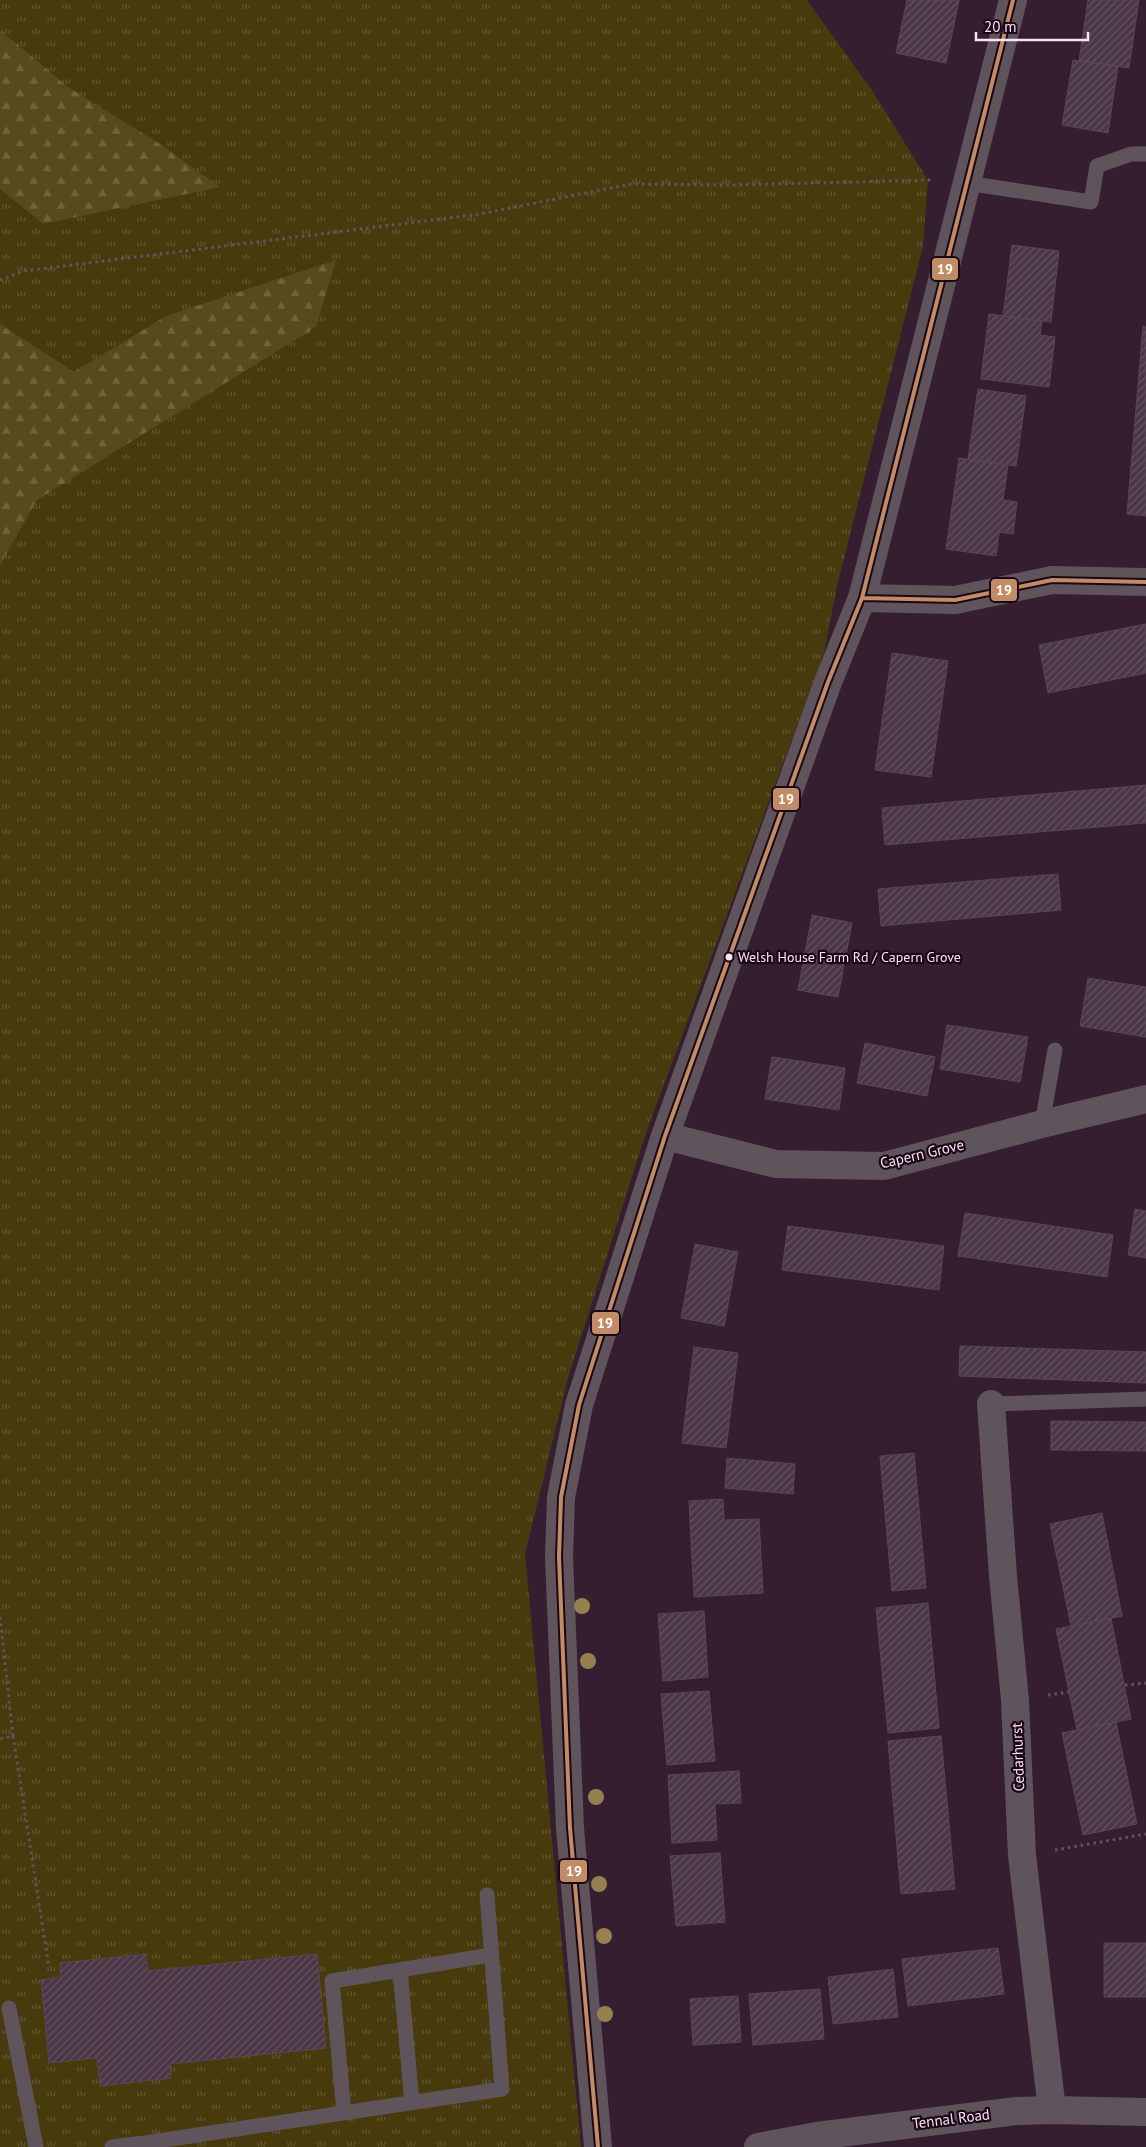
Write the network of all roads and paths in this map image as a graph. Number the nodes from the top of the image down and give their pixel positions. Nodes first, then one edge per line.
1 (1013, 0) edge
2 (1146, 154) edge
3 (966, 183) junction
4 (0, 280) edge
5 (1146, 582) edge
6 (862, 598) junction
7 (1055, 1050) dead end
8 (1146, 1099) edge
9 (1042, 1124) junction
10 (665, 1136) junction
11 (1146, 1399) edge
12 (991, 1404) joint
13 (0, 1617) edge
14 (1146, 1684) edge
15 (1124, 1685) dead end
16 (12, 1736) junction
17 (0, 1739) edge
18 (1146, 1834) edge
19 (1022, 1856) junction
20 (486, 1895) dead end
21 (491, 1955) junction
22 (49, 1967) dead end
23 (400, 1970) junction
24 (9, 2008) dead end
25 (412, 2103) junction
26 (1052, 2110) junction
27 (1146, 2112) edge
28 (344, 2113) junction
29 (145, 2145) edge
30 (36, 2147) edge
31 (112, 2147) edge
32 (598, 2147) edge
33 (758, 2147) edge

1 - 3 street
2 - 3 lane
3 - 4 path
3 - 6 street
5 - 6 street
6 - 10 street
7 - 9 lane
8 - 9 street, Capern Grove
9 - 10 street, Capern Grove
10 - 32 street
11 - 12 lane
12 - 19 street, Cedarhurst
13 - 16 path
14 - 15 path
16 - 17 path
16 - 22 path
18 - 19 path
19 - 26 street, Cedarhurst
20 - 21 lane
21 - 23 lane
21 - 25 lane
23 - 25 lane
23 - 28 lane
24 - 30 lane
25 - 28 lane
26 - 27 street, Tennal Road
26 - 33 street, Tennal Road
28 - 29 lane
29 - 31 lane

